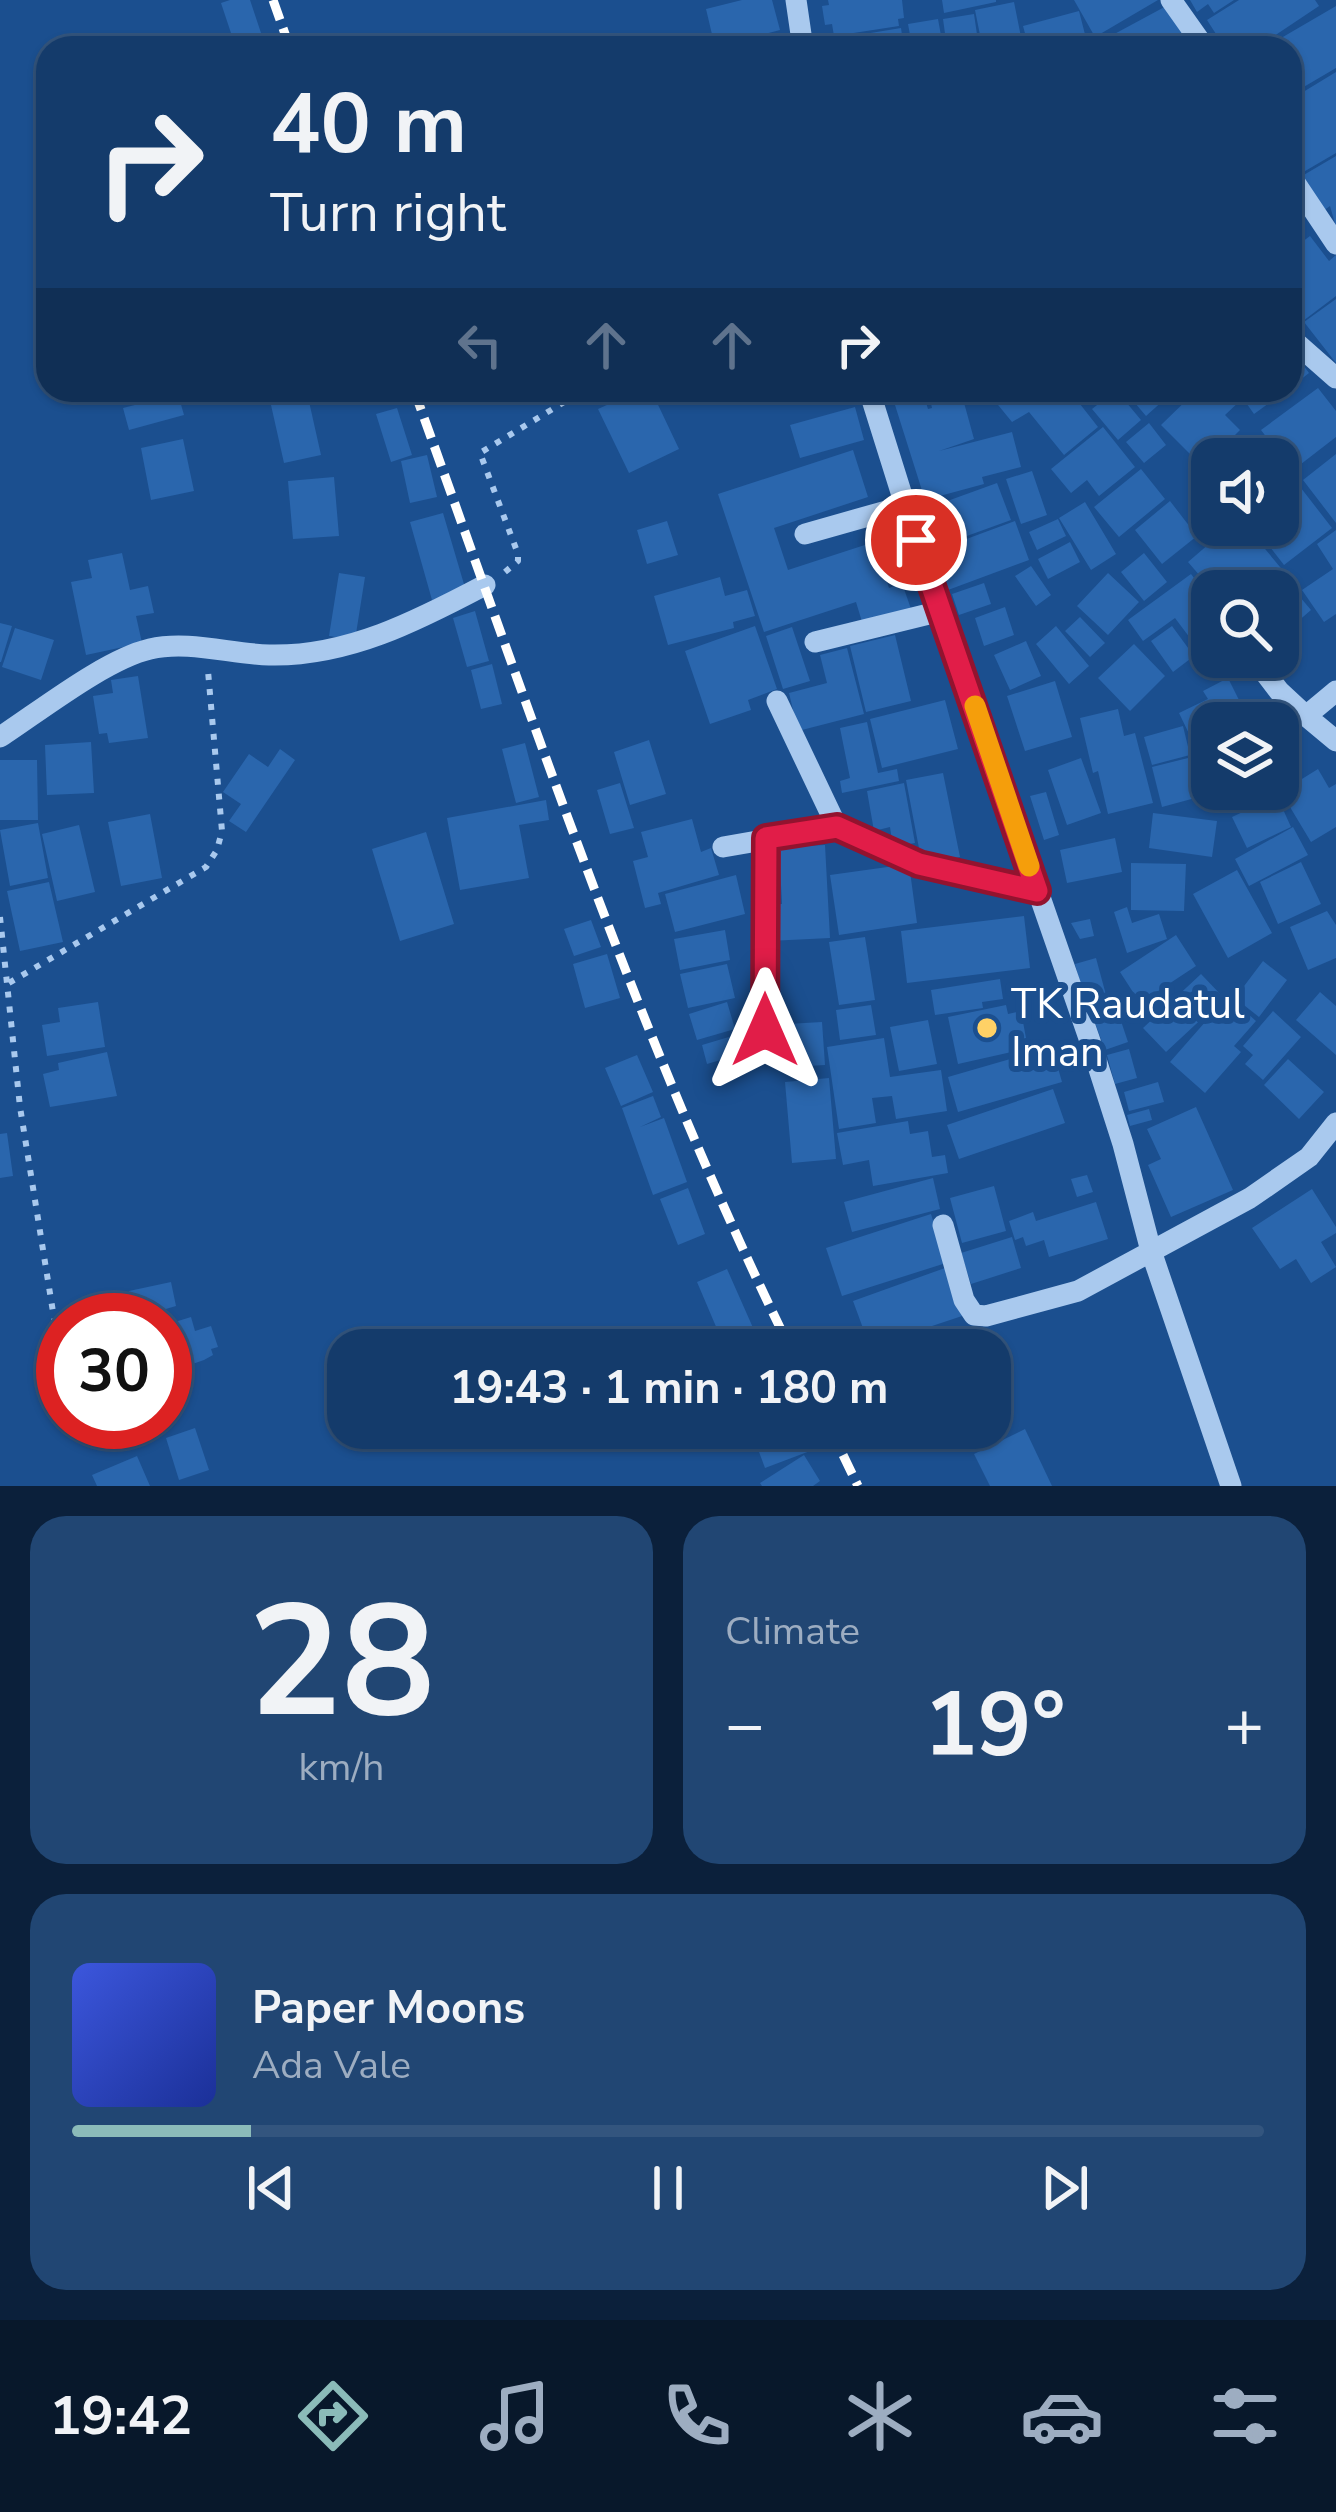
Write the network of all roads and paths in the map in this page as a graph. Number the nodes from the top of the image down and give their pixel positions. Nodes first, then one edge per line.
1 (796, 0) edge
2 (1171, 0) edge
3 (800, 36) edge
4 (1196, 36) edge
5 (1302, 193) edge
6 (1336, 244) edge
7 (1302, 347) edge
8 (1336, 378) edge
9 (564, 402) edge
10 (872, 402) edge
11 (904, 506) junction
12 (805, 534) dead end
13 (485, 585) joint
14 (941, 611) junction
15 (815, 642) dead end
16 (206, 650) junction
17 (1269, 678) edge
18 (1336, 691) edge
19 (777, 701) dead end
20 (1306, 716) junction
21 (0, 736) edge
22 (1336, 741) edge
23 (837, 827) junction
24 (766, 838) junction
25 (723, 848) dead end
26 (1037, 891) junction
27 (0, 917) edge
28 (9, 983) junction
29 (765, 1030) dead end
30 (1336, 1123) edge
31 (943, 1225) dead end
32 (1151, 1251) junction
33 (50, 1293) edge
34 (1231, 1486) edge

1 - 3 street
2 - 4 street
5 - 6 street
7 - 8 street
9 - 13 path
10 - 11 street
11 - 12 street
11 - 14 street
13 - 16 street
14 - 15 street
14 - 26 street
16 - 21 street
16 - 28 path
17 - 20 street
18 - 20 street
19 - 23 street
20 - 22 street
23 - 24 street
23 - 26 street
24 - 25 street
24 - 29 street
26 - 32 street
27 - 28 path
28 - 33 path
30 - 32 street
31 - 32 street
32 - 34 street

